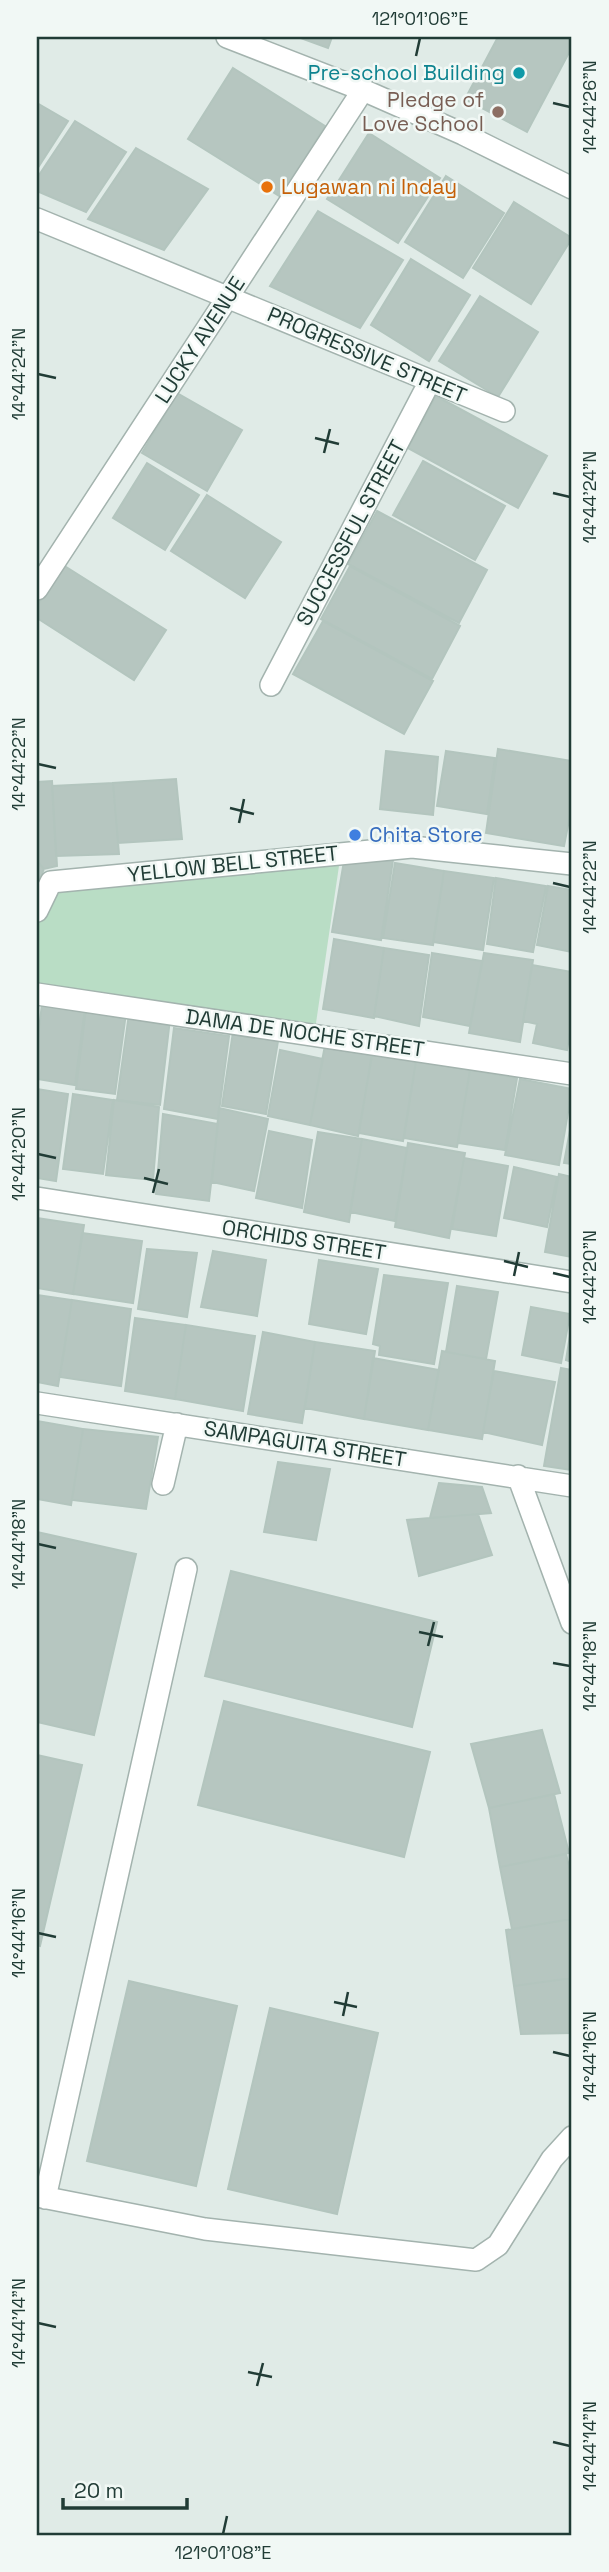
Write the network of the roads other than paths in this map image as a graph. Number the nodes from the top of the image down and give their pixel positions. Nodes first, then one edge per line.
1 (227, 37) edge
2 (363, 90) junction
3 (572, 188) edge
4 (37, 219) edge
5 (228, 297) junction
6 (430, 381) junction
7 (504, 411) dead end
8 (37, 589) edge
9 (271, 685) dead end
10 (572, 864) edge
11 (37, 911) edge
12 (37, 994) edge
13 (572, 1074) edge
14 (37, 1198) edge
15 (572, 1282) edge
16 (37, 1403) edge
17 (177, 1424) junction
18 (518, 1476) junction
19 (163, 1484) dead end
20 (572, 1486) edge
21 (186, 1569) dead end
22 (572, 1623) edge
23 (572, 2137) edge
24 (41, 2197) edge

1 - 2 street
2 - 3 street
2 - 5 street, LUCKY AVENUE
4 - 5 street, PROGRESSIVE STREET
5 - 6 street, PROGRESSIVE STREET
5 - 8 street, LUCKY AVENUE
6 - 7 street, PROGRESSIVE STREET
6 - 9 street, SUCCESSFUL STREET
10 - 11 street, YELLOW BELL STREET
12 - 13 street, DAMA DE NOCHE STREET
14 - 15 street, ORCHIDS STREET
16 - 17 street, SAMPAGUITA STREET
17 - 18 street, SAMPAGUITA STREET
17 - 19 street
18 - 20 street, SAMPAGUITA STREET
18 - 22 street
21 - 24 street
23 - 24 street

